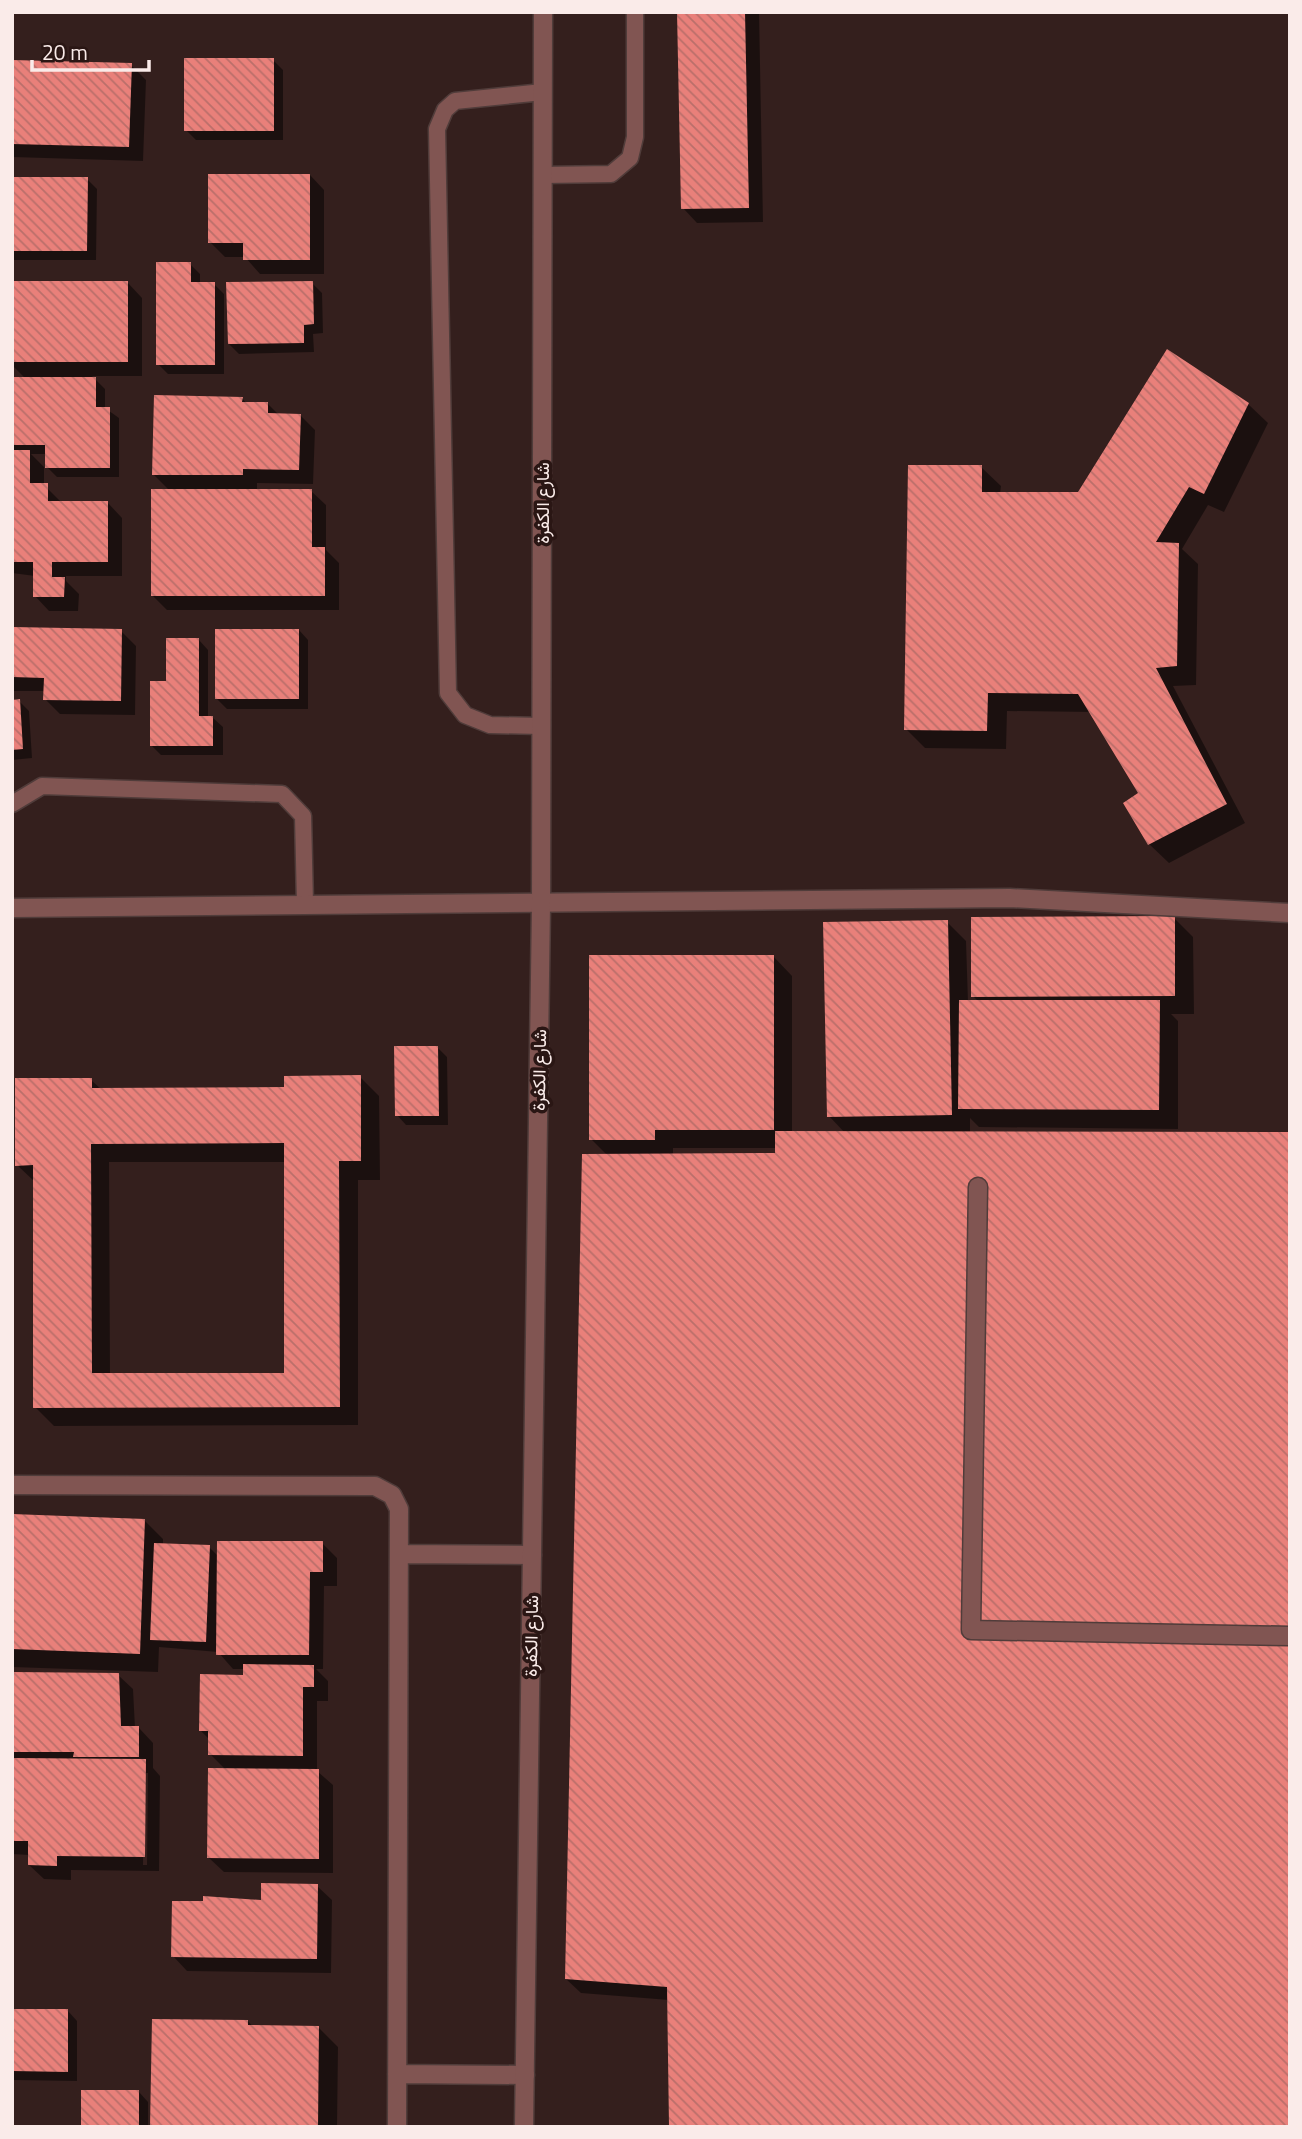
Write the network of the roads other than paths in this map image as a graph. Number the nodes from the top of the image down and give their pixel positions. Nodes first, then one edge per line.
1 (543, 12) edge
2 (635, 12) edge
3 (543, 92) junction
4 (543, 175) junction
5 (542, 726) junction
6 (12, 804) edge
7 (305, 904) junction
8 (541, 905) junction
9 (12, 908) edge
10 (1290, 913) edge
11 (978, 1187) dead end
12 (12, 1485) edge
13 (399, 1554) junction
14 (532, 1555) junction
15 (1290, 1636) edge
16 (397, 2074) junction
17 (525, 2075) junction
18 (397, 2127) edge
19 (524, 2127) edge

1 - 3 street, شارع الكفرة
2 - 4 lane
3 - 4 street, شارع الكفرة
3 - 5 lane
4 - 5 street, شارع الكفرة
5 - 8 street, شارع الكفرة
6 - 7 lane
7 - 8 street
7 - 9 street
8 - 10 street
8 - 14 street, شارع الكفرة
11 - 15 street
12 - 13 street
13 - 14 street
13 - 16 street
14 - 17 street, شارع الكفرة
16 - 17 street
16 - 18 street
17 - 19 street, شارع الكفرة

